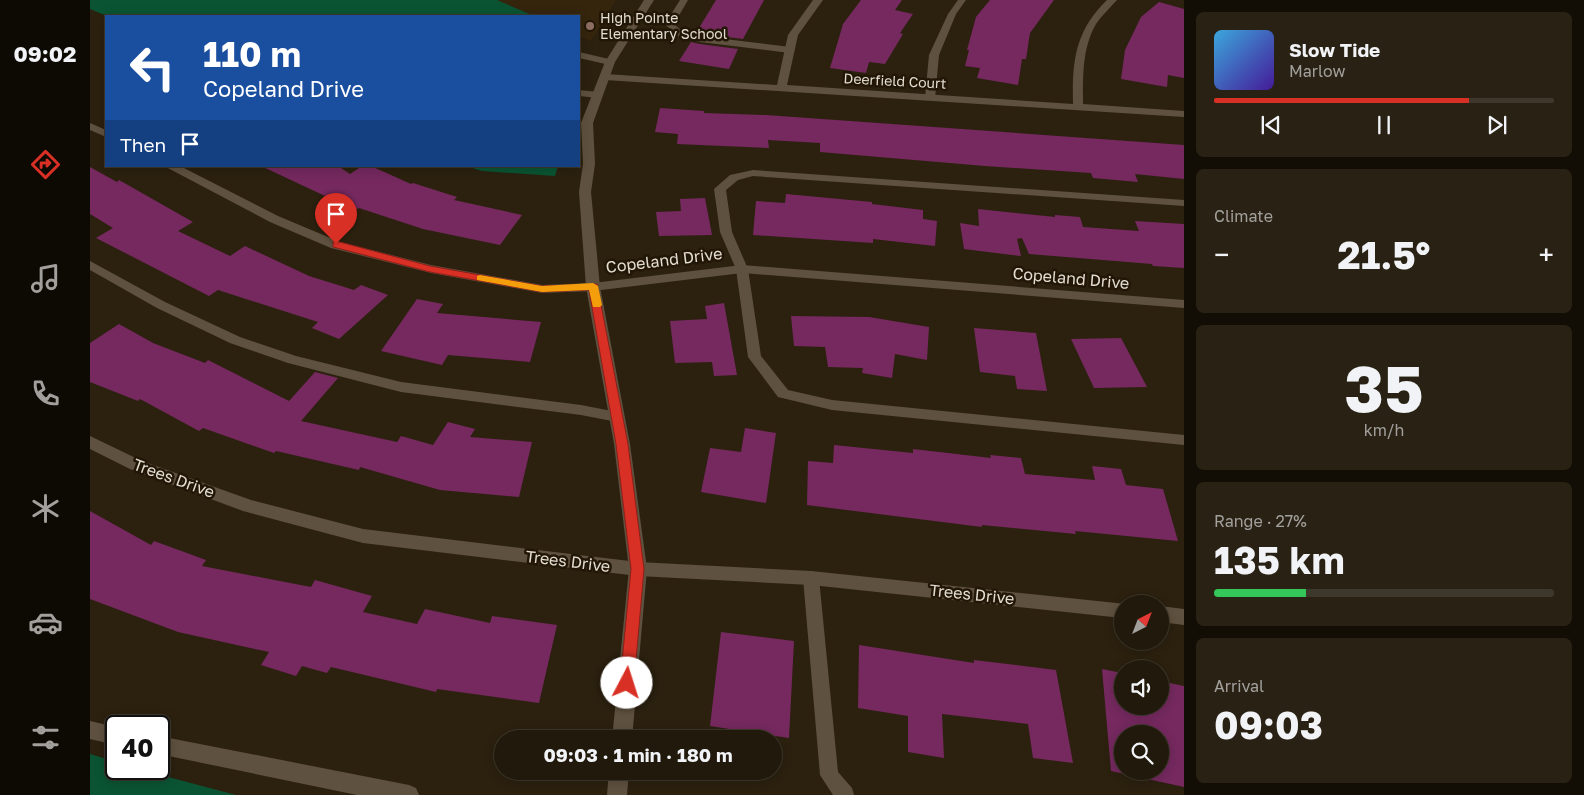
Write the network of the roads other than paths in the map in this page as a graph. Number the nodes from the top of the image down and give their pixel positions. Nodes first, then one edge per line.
1 (649, 0) edge
2 (684, 0) edge
3 (818, 0) edge
4 (962, 0) edge
5 (1112, 0) edge
6 (790, 50) junction
7 (580, 55) edge
8 (610, 62) junction
9 (605, 77) junction
10 (781, 90) junction
11 (580, 93) edge
12 (598, 94) junction
13 (930, 98) junction
14 (1078, 107) junction
15 (1184, 114) edge
16 (90, 126) edge
17 (105, 134) edge
18 (172, 167) edge
19 (1184, 203) edge
20 (90, 266) edge
21 (742, 269) junction
22 (593, 286) junction
23 (1184, 304) edge
24 (617, 417) junction
25 (1184, 440) edge
26 (90, 442) edge
27 (638, 569) junction
28 (811, 578) junction
29 (1114, 609) edge
30 (1169, 615) edge
31 (1184, 617) edge
32 (90, 730) edge
33 (623, 730) edge
34 (105, 733) edge
35 (170, 747) edge
36 (618, 780) edge
37 (409, 795) edge
38 (617, 795) edge
39 (845, 795) edge

1 - 8 street
2 - 6 lane
3 - 6 street
4 - 13 lane
5 - 14 street
6 - 10 street
7 - 8 lane
8 - 9 street
9 - 10 street, Deerfield Court
9 - 12 street
10 - 13 street, Deerfield Court
11 - 12 lane
12 - 22 street
13 - 14 street, Deerfield Court
14 - 15 street, Deerfield Court
16 - 17 street
18 - 22 street, Copeland Drive
19 - 21 lane
20 - 24 lane
21 - 22 street, Copeland Drive
21 - 23 street, Copeland Drive
21 - 25 lane
22 - 24 street
24 - 27 street
26 - 27 street, Trees Drive
27 - 28 street, Trees Drive
27 - 33 street
28 - 29 street, Trees Drive
28 - 39 lane
30 - 31 street
32 - 34 street
35 - 37 street
36 - 38 street

